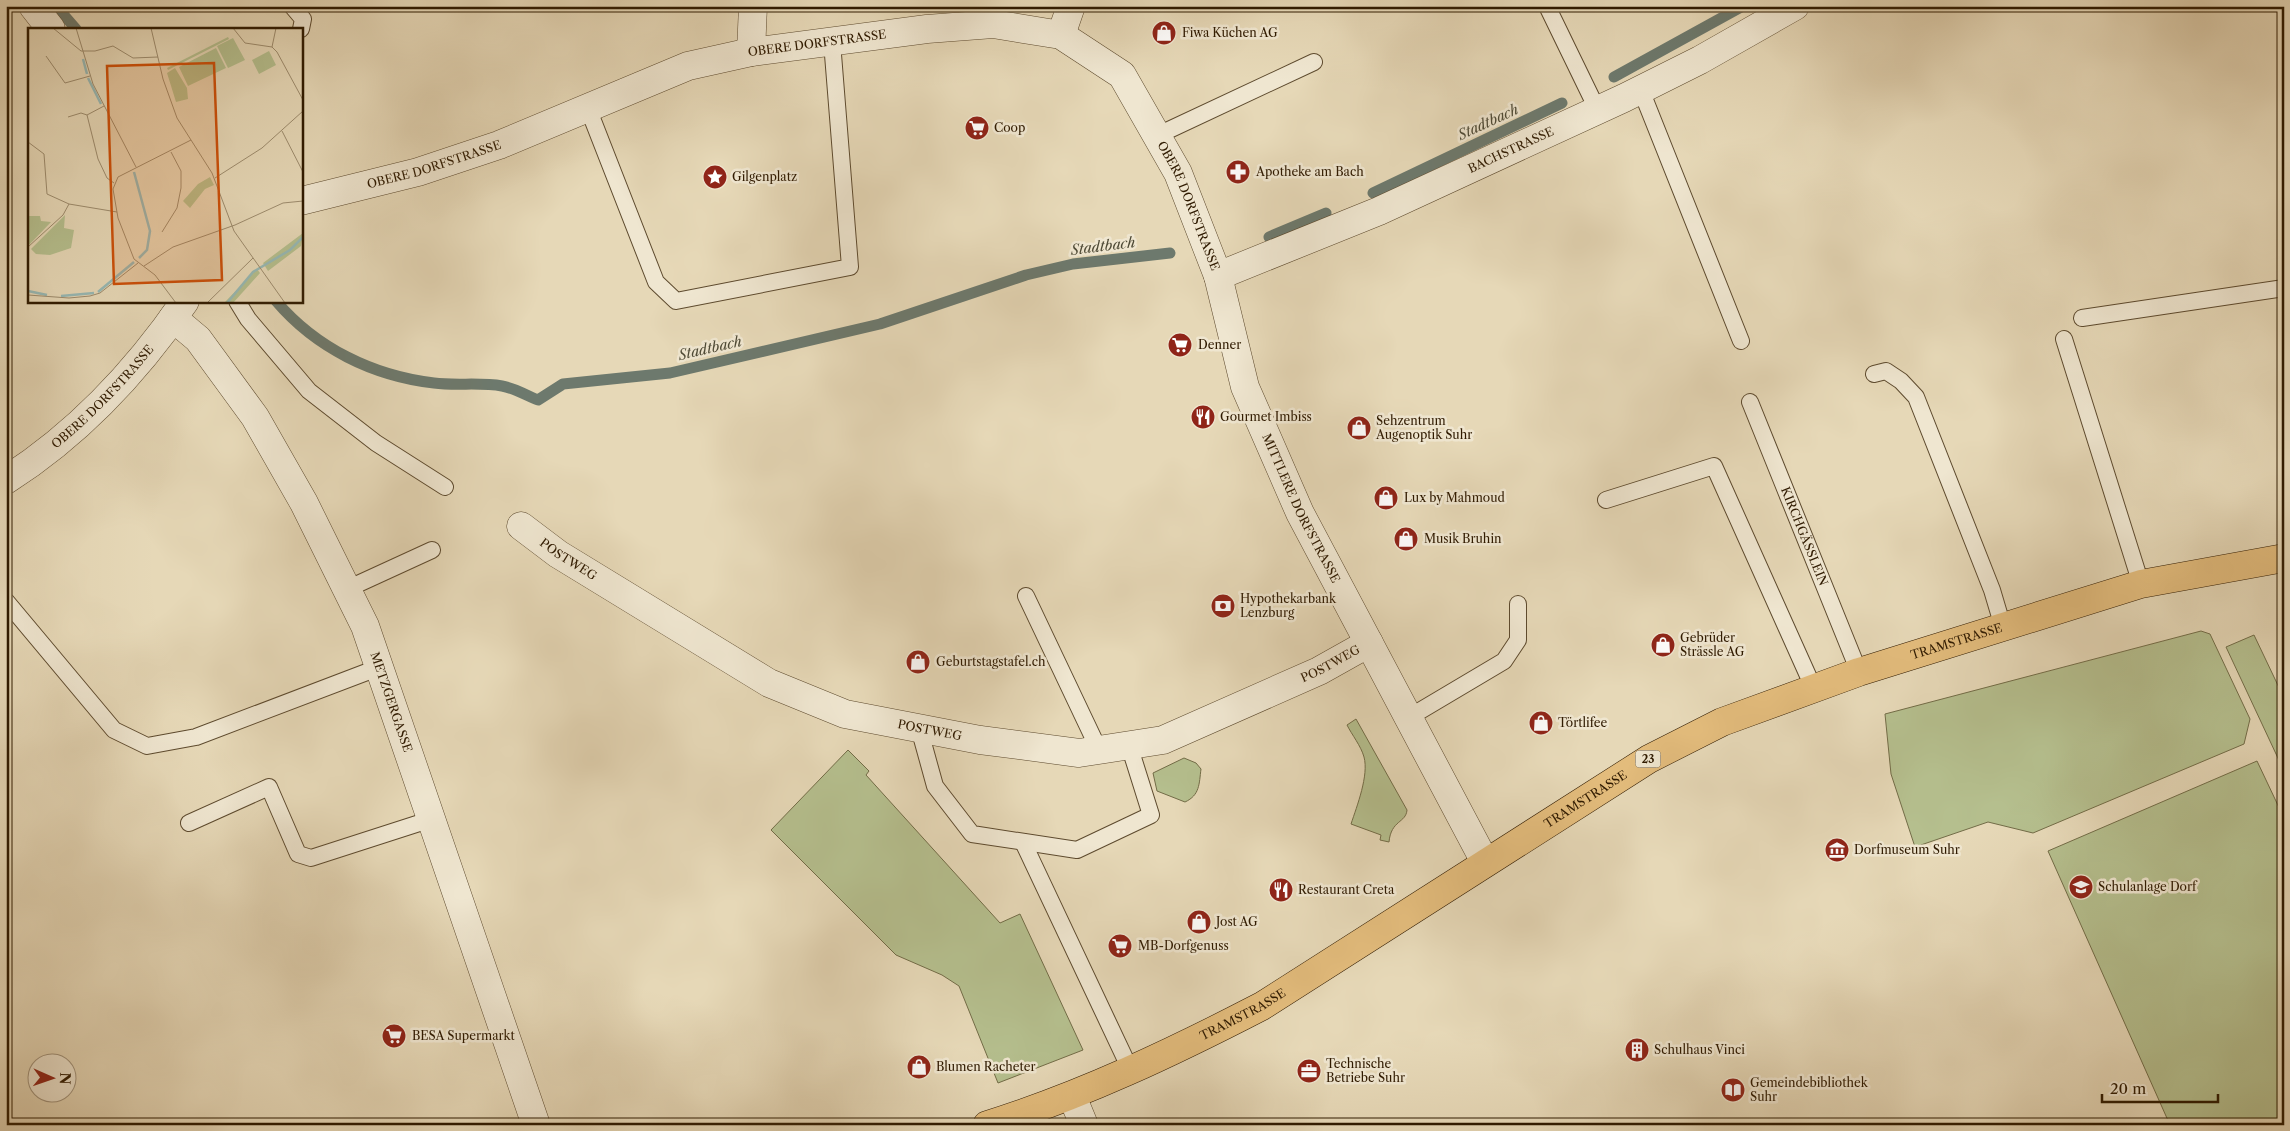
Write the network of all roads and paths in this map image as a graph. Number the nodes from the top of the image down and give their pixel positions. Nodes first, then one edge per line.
1 (33, 6) edge
2 (292, 6) edge
3 (753, 6) edge
4 (1070, 6) edge
5 (1547, 6) edge
6 (1795, 6) edge
7 (51, 28) edge
8 (301, 28) edge
9 (1061, 35) junction
10 (832, 42) junction
11 (751, 52) junction
12 (1314, 62) dead end
13 (1641, 90) junction
14 (588, 108) junction
15 (1597, 109) junction
16 (1156, 136) junction
17 (302, 201) edge
18 (1218, 276) junction
19 (2284, 288) edge
20 (237, 302) edge
21 (179, 310) edge
22 (2082, 318) dead end
23 (2064, 339) dead end
24 (1741, 341) dead end
25 (1874, 374) dead end
26 (1750, 402) dead end
27 (6, 480) edge
28 (445, 487) dead end
29 (1606, 500) dead end
30 (521, 526) dead end
31 (432, 550) dead end
32 (2284, 558) edge
33 (2141, 584) junction
34 (347, 589) junction
35 (1026, 596) dead end
36 (6, 600) edge
37 (1518, 604) dead end
38 (2003, 627) junction
39 (1369, 643) junction
40 (380, 667) junction
41 (1859, 672) junction
42 (1814, 689) junction
43 (1408, 718) junction
44 (919, 728) junction
45 (1129, 746) junction
46 (1100, 750) junction
47 (432, 819) junction
48 (189, 823) dead end
49 (1023, 842) junction
50 (1485, 862) junction
51 (1131, 1071) junction
52 (1072, 1096) junction
53 (536, 1125) edge
54 (987, 1125) edge
55 (1084, 1125) edge

1 - 7 street
2 - 8 lane
3 - 11 street
4 - 9 street
5 - 15 lane
6 - 13 street, BACHSTRASSE
9 - 10 street, OBERE DORFSTRASSE
9 - 16 street, OBERE DORFSTRASSE
10 - 11 street, OBERE DORFSTRASSE
10 - 14 lane
11 - 14 street, OBERE DORFSTRASSE
12 - 16 lane
13 - 15 street, BACHSTRASSE
13 - 24 lane
14 - 17 street, OBERE DORFSTRASSE
15 - 18 street, BACHSTRASSE
16 - 18 street, OBERE DORFSTRASSE
18 - 39 street, MITTLERE DORFSTRASSE
19 - 22 lane
20 - 28 lane
21 - 27 street, OBERE DORFSTRASSE
21 - 34 street, METZGERGASSE
23 - 33 lane
25 - 38 lane
26 - 41 lane, KIRCHGÄSSLEIN
29 - 42 lane
30 - 44 street, POSTWEG
31 - 34 lane
32 - 33 main road, TRAMSTRASSE / 23
33 - 38 main road, TRAMSTRASSE / 23
34 - 40 street, METZGERGASSE
35 - 46 lane
36 - 40 lane
37 - 43 lane
38 - 41 main road, TRAMSTRASSE / 23
39 - 43 street, MITTLERE DORFSTRASSE
39 - 45 street, POSTWEG
40 - 47 street, METZGERGASSE
41 - 42 main road, TRAMSTRASSE / 23
42 - 50 main road, TRAMSTRASSE / 23
43 - 50 street, MITTLERE DORFSTRASSE
44 - 46 street, POSTWEG
44 - 49 lane
45 - 46 street, POSTWEG
45 - 49 lane
47 - 48 lane
47 - 53 street, METZGERGASSE
49 - 51 lane
50 - 51 main road, TRAMSTRASSE / 23
51 - 52 main road, TRAMSTRASSE / 23
52 - 54 main road, TRAMSTRASSE / 23
52 - 55 street

